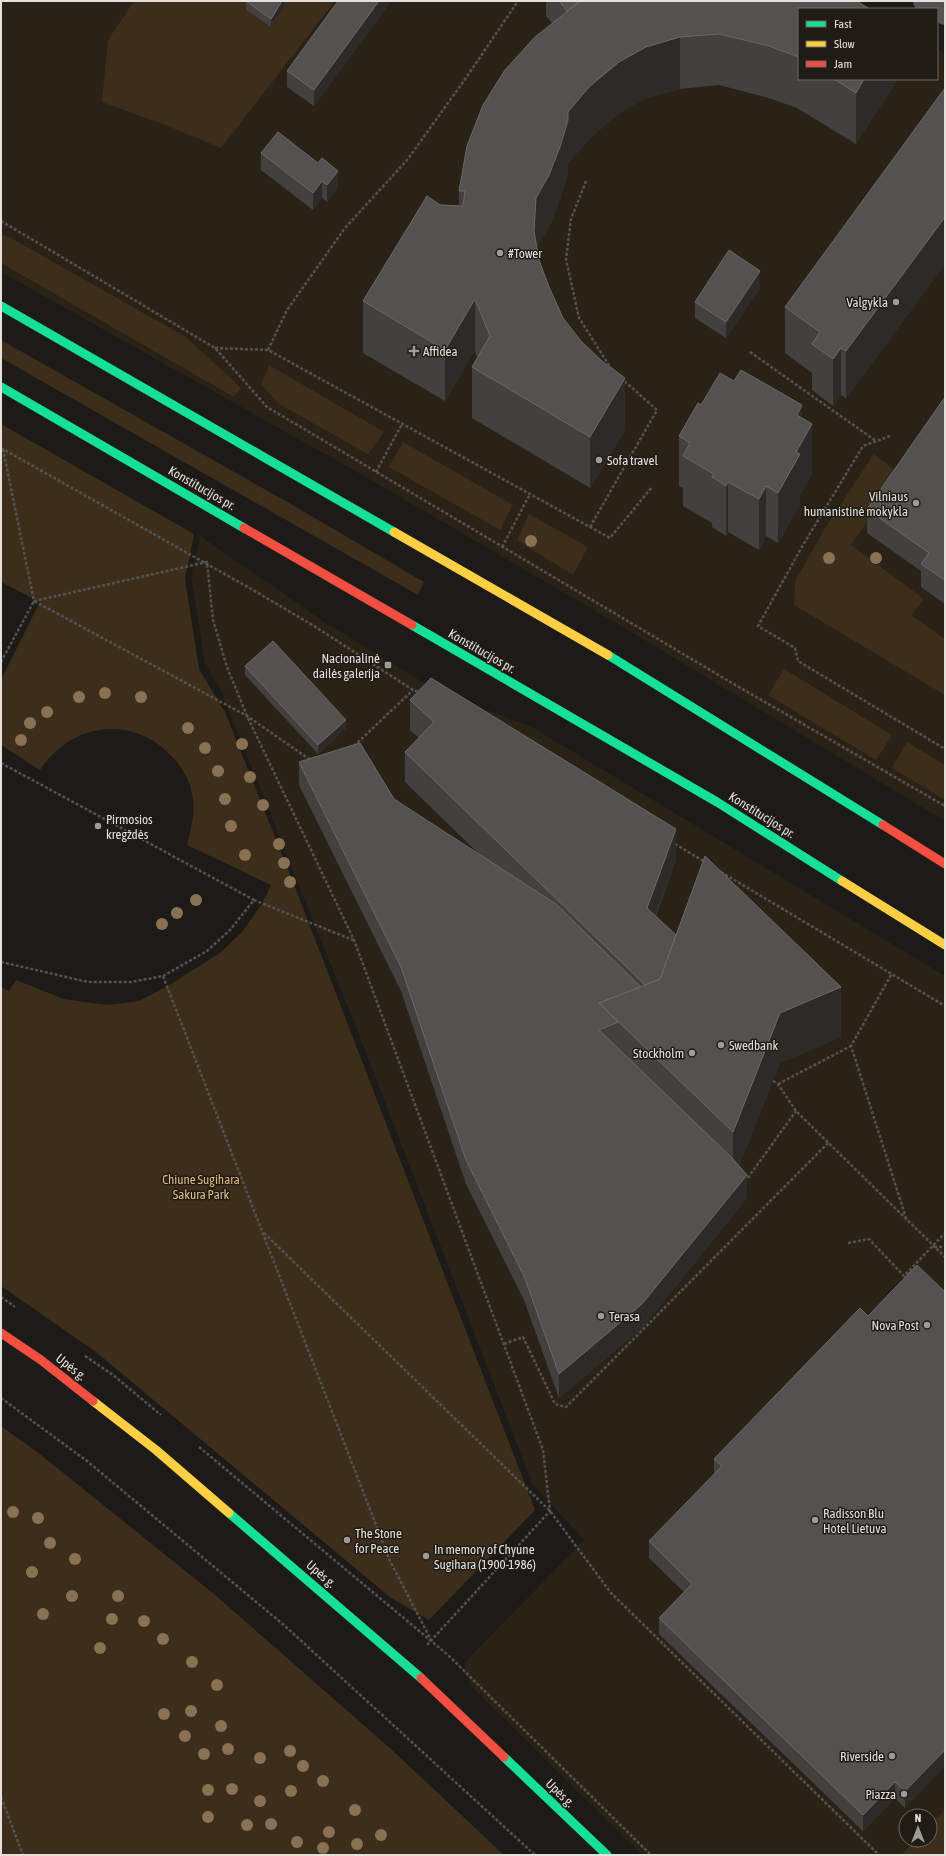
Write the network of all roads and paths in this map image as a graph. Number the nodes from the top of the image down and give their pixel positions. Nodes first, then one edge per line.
1 (518, 1) edge
2 (924, 1) edge
3 (935, 8) edge
4 (586, 181) dead end
5 (1, 221) edge
6 (1, 306) edge
7 (215, 348) junction
8 (268, 350) junction
9 (750, 352) dead end
10 (612, 371) edge
11 (618, 376) edge
12 (1, 387) edge
13 (402, 424) junction
14 (890, 436) dead end
15 (876, 441) junction
16 (2, 448) edge
17 (1, 452) edge
18 (376, 472) junction
19 (652, 487) dead end
20 (530, 494) junction
21 (590, 527) junction
22 (502, 547) junction
23 (207, 562) junction
24 (34, 601) junction
25 (1, 662) edge
26 (413, 690) junction
27 (425, 694) edge
28 (247, 716) junction
29 (945, 749) edge
30 (350, 750) edge
31 (1, 763) edge
32 (315, 763) edge
33 (945, 806) edge
34 (672, 842) edge
35 (706, 863) edge
36 (945, 864) edge
37 (720, 871) edge
38 (254, 900) junction
39 (354, 940) junction
40 (945, 945) edge
41 (1, 962) edge
42 (891, 975) junction
43 (163, 976) junction
44 (945, 1006) edge
45 (851, 1046) junction
46 (773, 1081) edge
47 (778, 1084) junction
48 (796, 1111) junction
49 (828, 1143) junction
50 (744, 1184) edge
51 (907, 1221) junction
52 (263, 1231) junction
53 (945, 1233) edge
54 (848, 1243) dead end
55 (933, 1247) junction
56 (945, 1247) edge
57 (945, 1257) edge
58 (1, 1333) edge
59 (504, 1344) junction
60 (1, 1398) edge
61 (550, 1511) junction
62 (431, 1640) junction
63 (407, 1665) junction
64 (1, 1797) edge
65 (23, 1855) edge
66 (535, 1855) edge
67 (607, 1855) edge
68 (651, 1855) edge
69 (879, 1855) edge

1 - 8 path
2 - 3 street
4 - 10 path
5 - 7 path
6 - 36 main road
7 - 8 path
7 - 18 path
8 - 13 path
9 - 15 path
11 - 21 path
12 - 40 main road, Konstitucijos pr.
13 - 18 path
13 - 20 path
14 - 15 path
15 - 29 path
16 - 17 path
16 - 23 path
16 - 24 path
18 - 22 path
19 - 21 path
20 - 21 path
20 - 22 path
22 - 33 path
23 - 24 path
23 - 26 path
23 - 28 path
24 - 25 path
24 - 28 path
26 - 27 path
26 - 30 path
28 - 32 path
28 - 39 path
31 - 38 path
34 - 35 path
37 - 42 path
38 - 39 path
38 - 43 path
39 - 59 path
41 - 43 path
42 - 44 path
42 - 45 path
43 - 52 path
45 - 47 path
45 - 51 path
46 - 47 path
47 - 48 path
48 - 49 path
48 - 50 path
49 - 51 path
49 - 59 path
51 - 55 path
52 - 61 path
52 - 62 path
53 - 55 path
54 - 55 path
55 - 56 path
55 - 57 path
58 - 63 main road, Upės g.
59 - 61 path
60 - 66 path
61 - 62 path
61 - 69 path
62 - 63 path
62 - 68 path
63 - 67 main road, Upės g.
64 - 65 path

